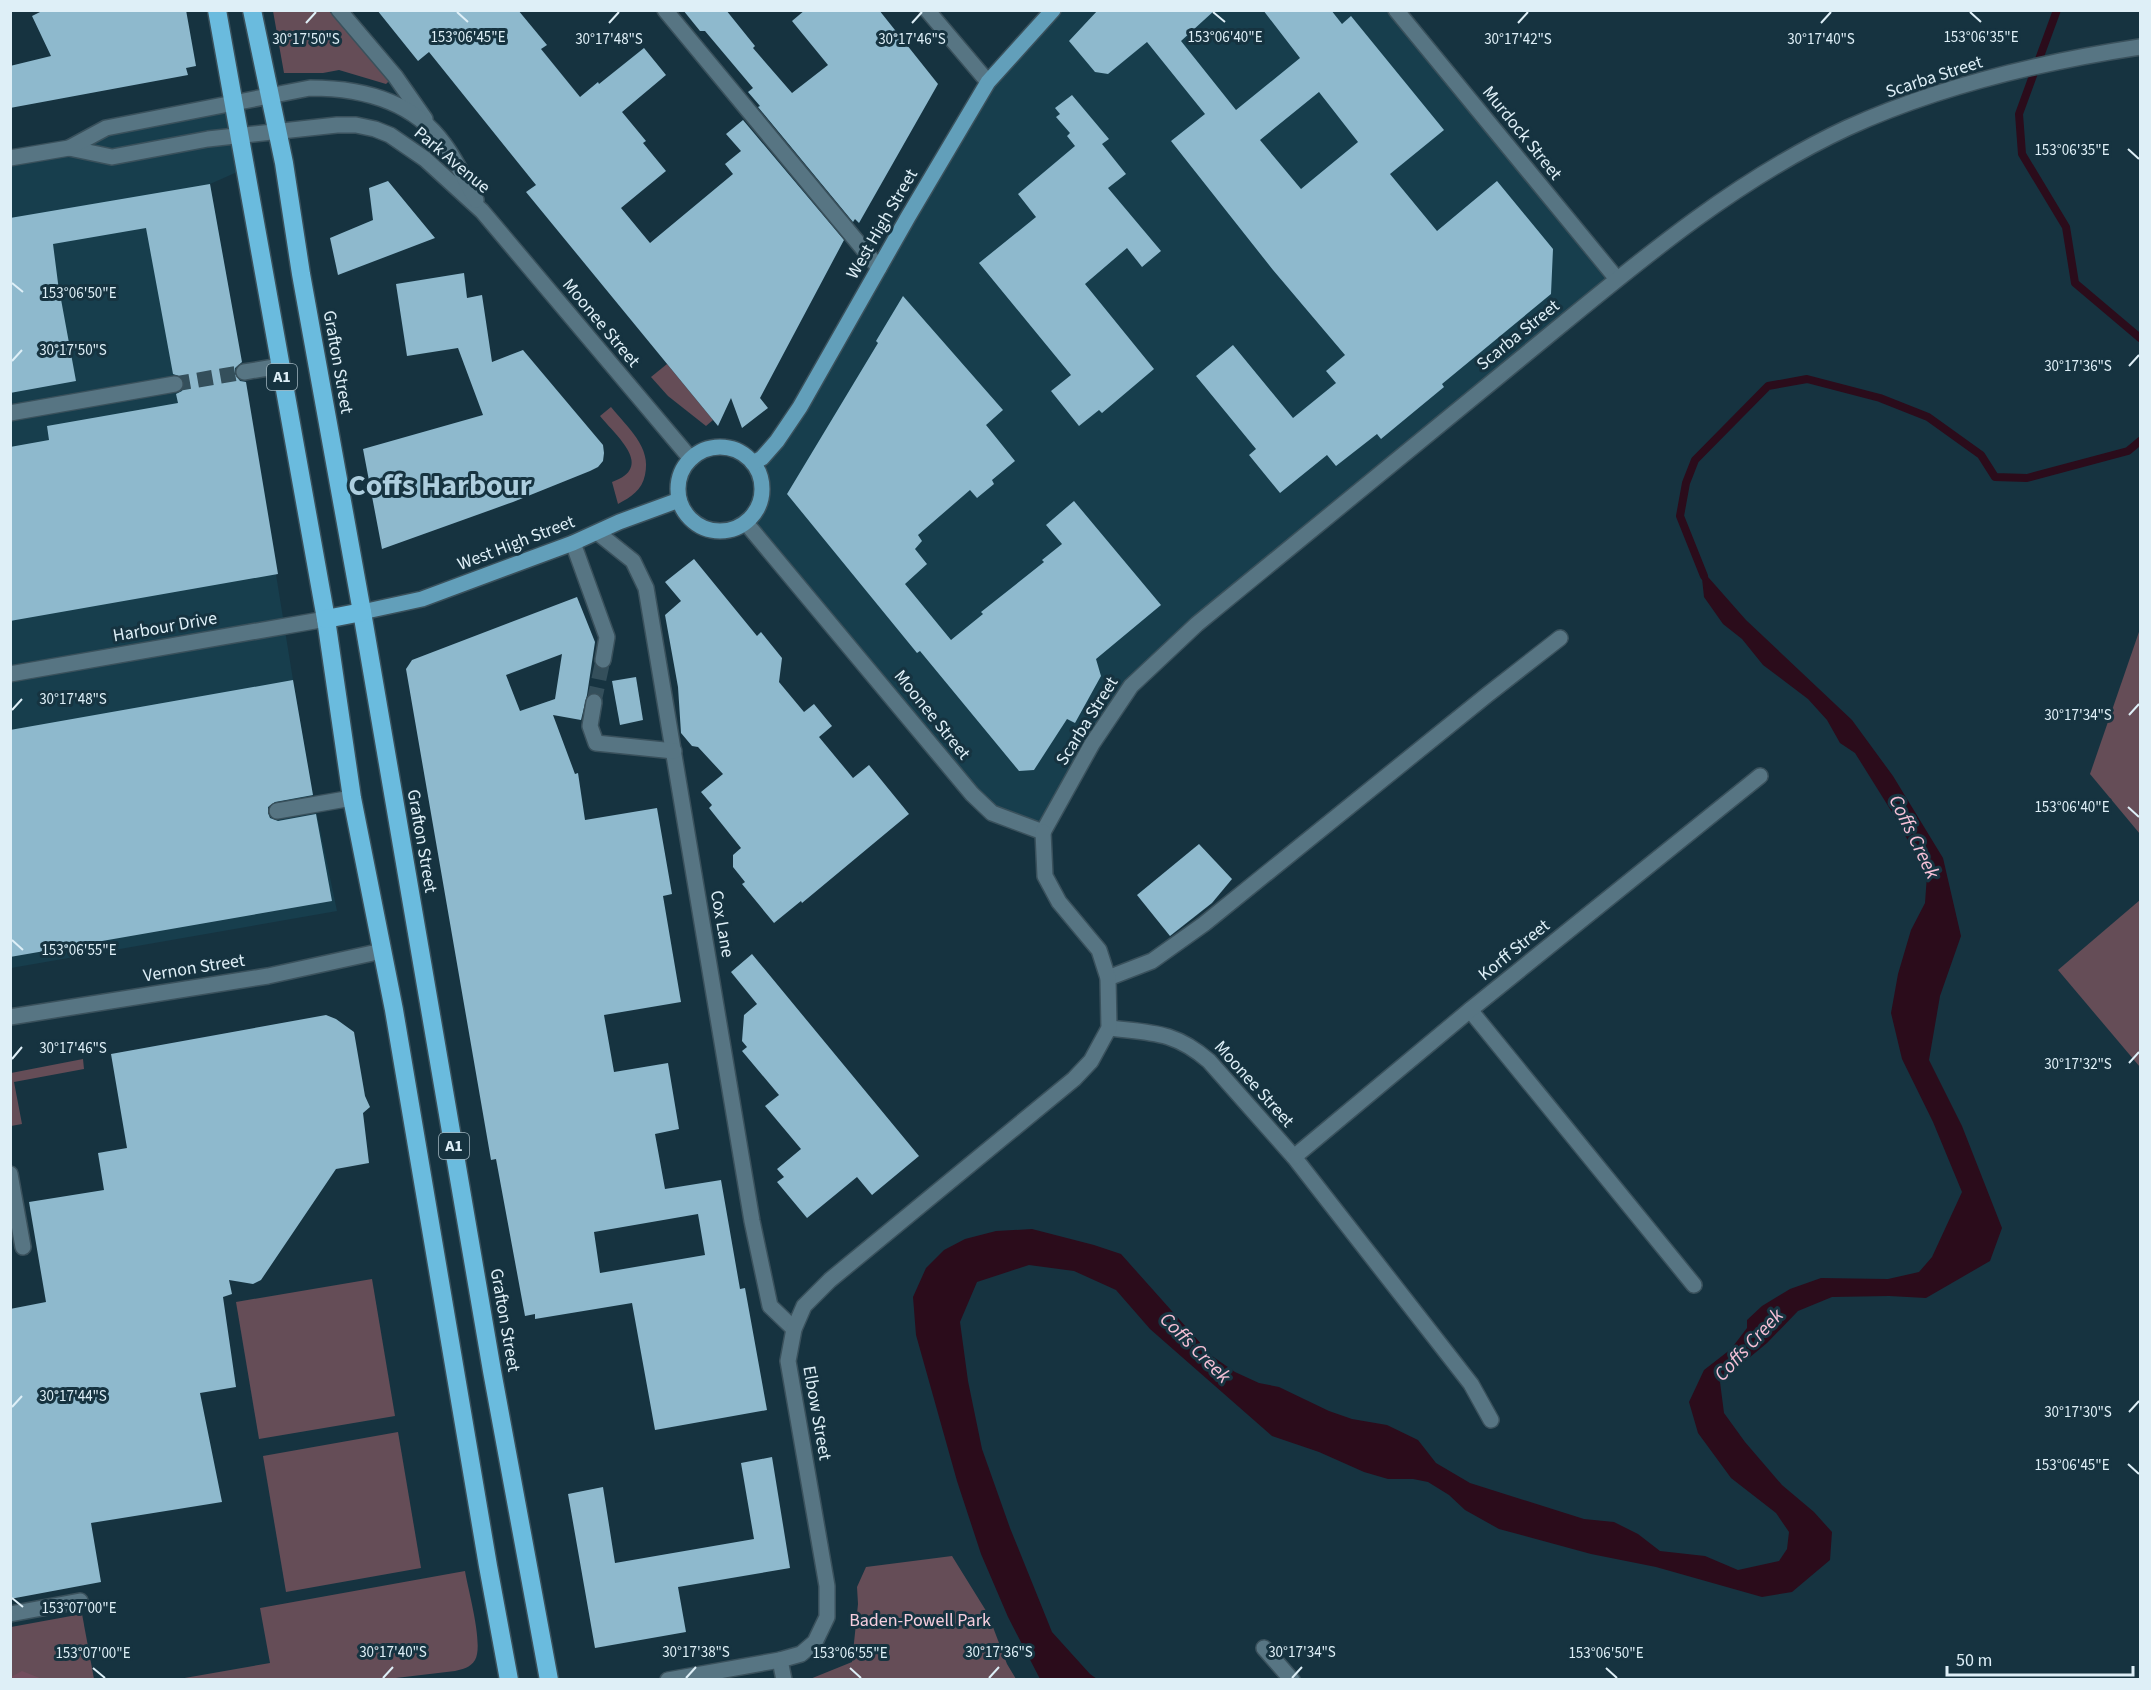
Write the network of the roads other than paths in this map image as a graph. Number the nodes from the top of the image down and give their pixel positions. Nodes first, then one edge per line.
1 (217, 10) edge
2 (252, 10) edge
3 (339, 10) edge
4 (665, 10) edge
5 (927, 10) edge
6 (1053, 10) edge
7 (1396, 10) edge
8 (2140, 47) edge
9 (988, 82) junction
10 (270, 96) junction
11 (234, 103) junction
12 (433, 130) junction
13 (278, 131) junction
14 (239, 135) junction
15 (69, 148) junction
16 (10, 158) edge
17 (482, 211) junction
18 (879, 268) junction
19 (1617, 279) junction
20 (280, 366) junction
21 (244, 372) tunnel mouth
22 (175, 384) tunnel mouth
23 (10, 413) edge
24 (691, 459) junction
25 (753, 463) junction
26 (680, 500) junction
27 (746, 523) junction
28 (598, 533) junction
29 (573, 543) junction
30 (362, 612) junction
31 (326, 619) junction
32 (1560, 638) dead end
33 (603, 660) tunnel mouth
34 (10, 674) edge
35 (594, 702) tunnel mouth
36 (674, 751) junction
37 (1760, 776) dead end
38 (352, 798) junction
39 (277, 811) dead end
40 (1043, 832) junction
41 (382, 951) junction
42 (1108, 978) junction
43 (1470, 1011) junction
44 (10, 1017) edge
45 (1109, 1028) junction
46 (1294, 1157) junction
47 (10, 1174) edge
48 (24, 1247) dead end
49 (1694, 1285) dead end
50 (794, 1329) junction
51 (1491, 1420) dead end
52 (80, 1601) dead end
53 (10, 1614) edge
54 (1264, 1648) dead end
55 (780, 1660) junction
56 (509, 1680) edge
57 (549, 1680) edge
58 (668, 1680) edge
59 (784, 1680) edge
60 (1292, 1680) edge

1 - 11 highway, A1
2 - 10 highway, Grafton Street / A1
3 - 12 street
4 - 18 street
5 - 9 street
6 - 9 main road, West High Street
7 - 19 street, Murdock Street
8 - 19 street, Scarba Street
9 - 18 main road, West High Street
10 - 11 street, Park Avenue
10 - 12 street, Park Avenue
10 - 13 highway, Grafton Street / A1
11 - 14 highway, A1
11 - 15 street, Park Avenue
12 - 17 street, Park Avenue
13 - 14 street, Park Avenue
13 - 17 street, Park Avenue
13 - 30 highway, Grafton Street / A1
14 - 15 street, Park Avenue
14 - 20 highway, A1
15 - 16 street, Park Avenue
17 - 24 street, Moonee Street
18 - 25 main road, West High Street
19 - 40 street, Scarba Street
20 - 21 street
20 - 31 highway, A1
22 - 23 street
24 - 25 main road
24 - 26 main road
25 - 27 main road
26 - 27 main road
26 - 28 main road, West High Street
27 - 40 street, Moonee Street
28 - 29 main road, West High Street
28 - 36 street, Cox Lane
29 - 30 main road, West High Street
29 - 33 street
30 - 31 highway
30 - 57 highway, Grafton Street / A1
31 - 34 street, Harbour Drive
31 - 38 highway, A1
32 - 42 street
35 - 36 street
36 - 50 street, Cox Lane
37 - 43 street, Korff Street
38 - 39 street
38 - 41 highway, A1
40 - 42 street
41 - 44 street, Vernon Street
41 - 56 highway, A1
42 - 45 street
43 - 46 street, Korff Street
43 - 49 street
45 - 46 street, Moonee Street
45 - 50 street, Elbow Street
46 - 51 street, Moonee Street
47 - 48 street
50 - 55 street, Elbow Street
52 - 53 street
54 - 60 street
55 - 58 street, Elbow Street
55 - 59 street

